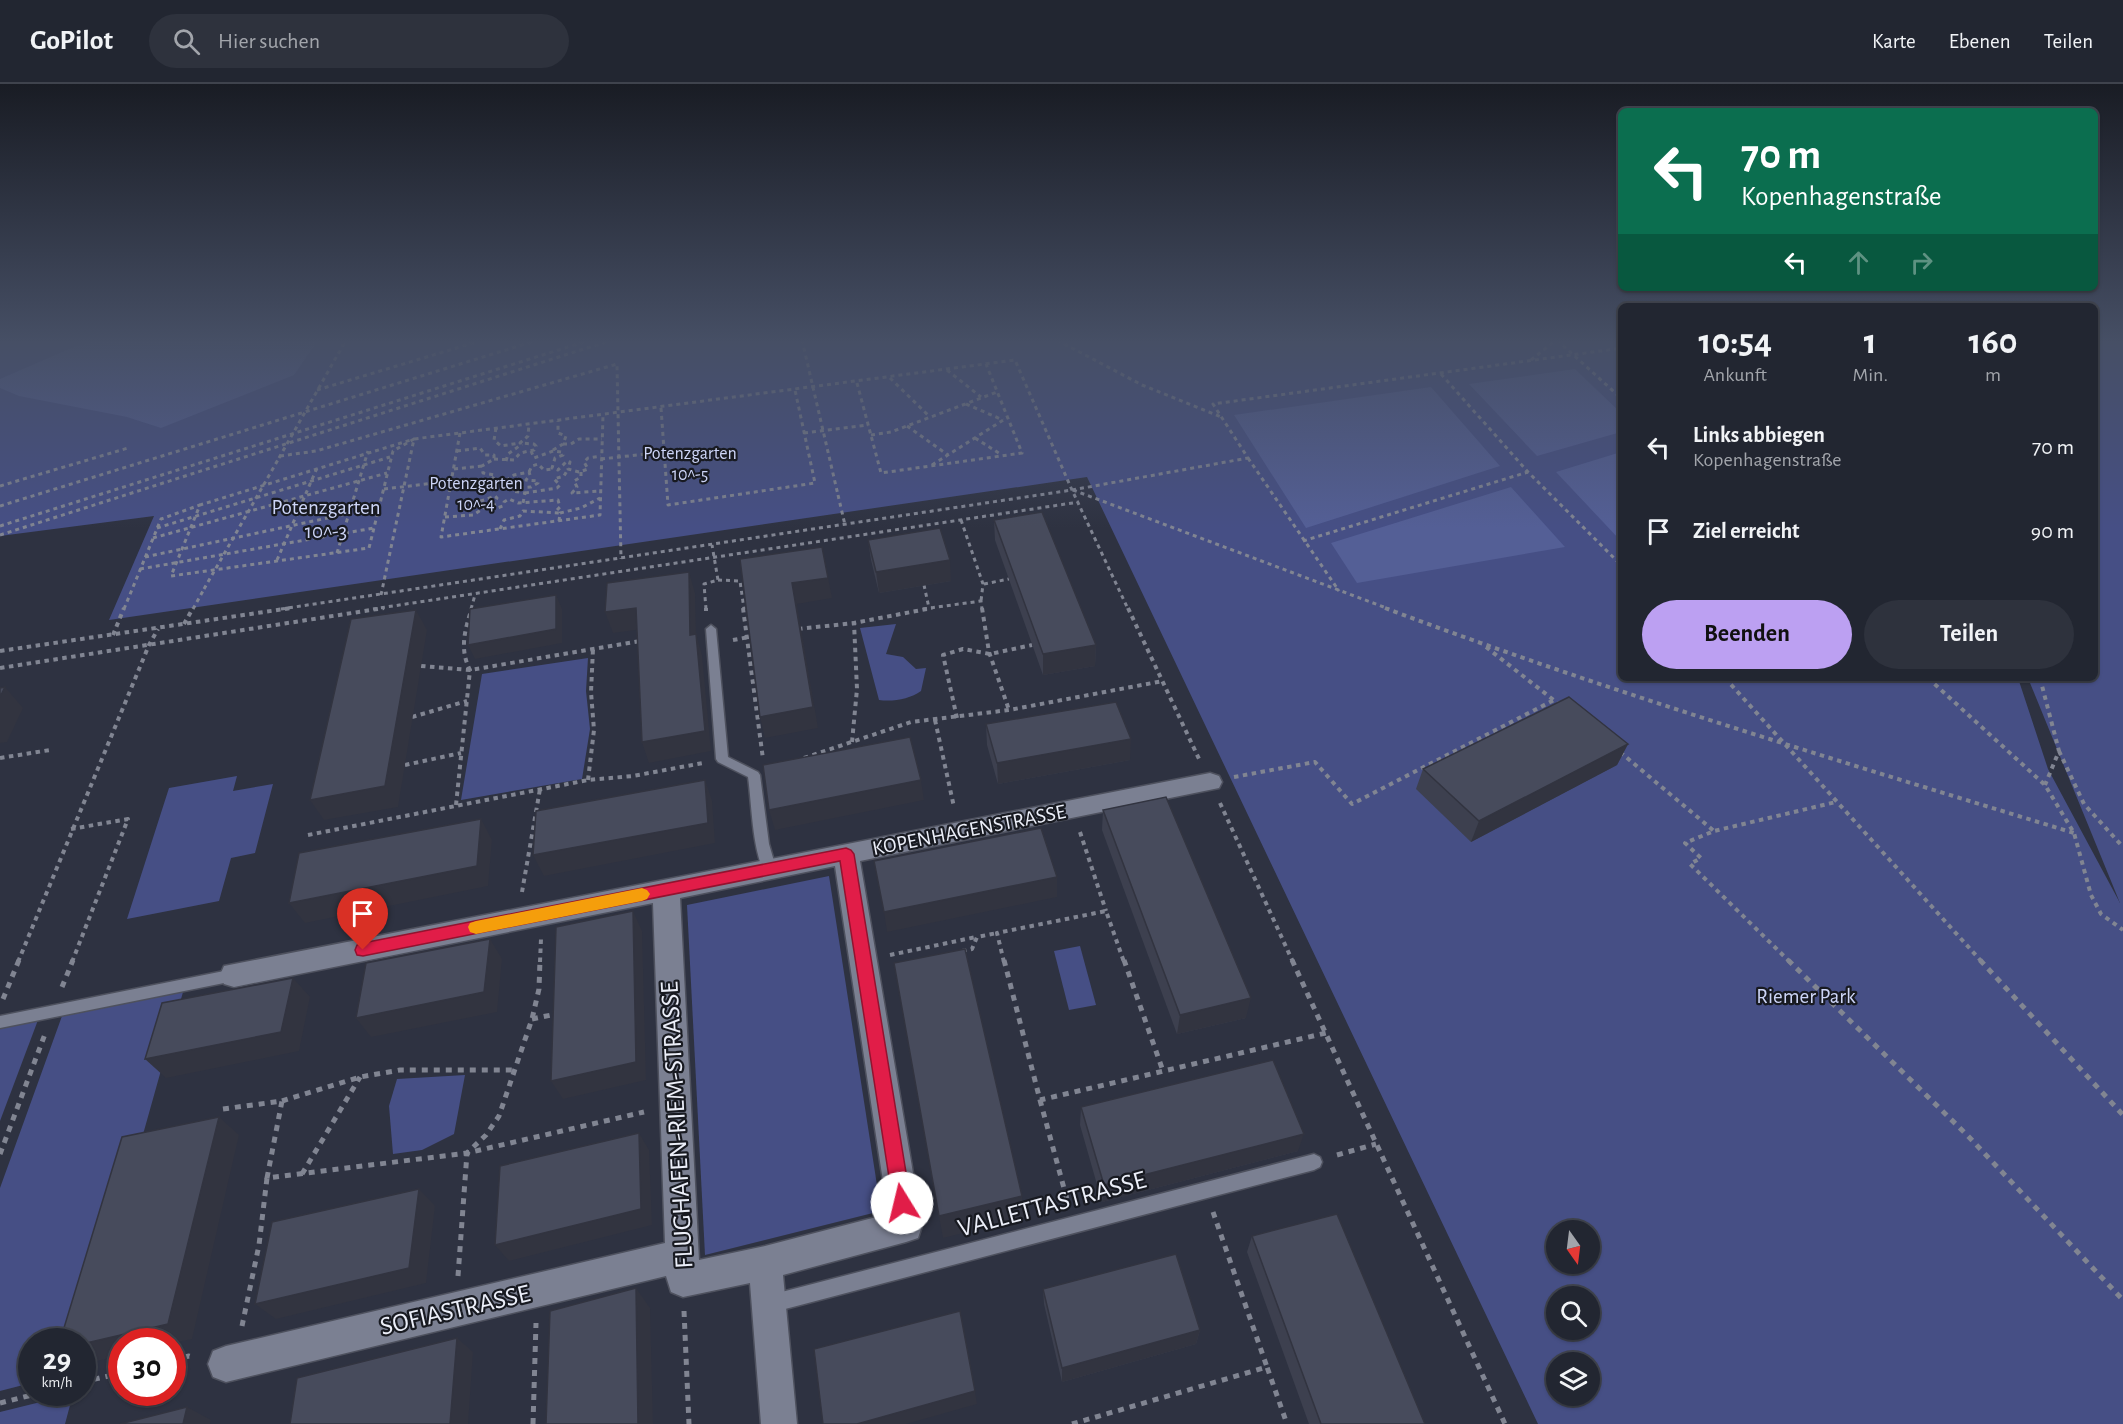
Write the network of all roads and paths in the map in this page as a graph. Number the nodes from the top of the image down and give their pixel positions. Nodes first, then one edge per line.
1 (310, 403) edge
2 (336, 403) edge
3 (392, 403) edge
4 (415, 403) edge
5 (484, 403) edge
6 (619, 403) edge
7 (702, 403) edge
8 (798, 403) edge
9 (817, 403) edge
10 (862, 403) edge
11 (915, 403) edge
12 (970, 403) edge
13 (1002, 403) edge
14 (1034, 403) edge
15 (1186, 403) edge
16 (1224, 403) edge
17 (1467, 403) edge
18 (966, 404) junction
19 (661, 408) junction
20 (305, 412) junction
21 (619, 413) junction
22 (603, 415) junction
23 (930, 417) junction
24 (1008, 417) junction
25 (1222, 417) junction
26 (1003, 420) junction
27 (558, 421) junction
28 (529, 424) junction
29 (868, 425) junction
30 (906, 426) junction
31 (496, 429) junction
32 (460, 433) junction
33 (804, 433) junction
34 (292, 434) junction
35 (871, 435) junction
36 (975, 438) junction
37 (414, 439) junction
38 (602, 439) junction
39 (287, 443) junction
40 (521, 443) junction
41 (563, 444) junction
42 (128, 447) dead end
43 (531, 451) junction
44 (553, 451) junction
45 (368, 452) junction
46 (457, 452) junction
47 (664, 452) junction
48 (948, 455) junction
49 (1003, 456) junction
50 (279, 457) junction
51 (391, 457) junction
52 (620, 457) junction
53 (601, 458) junction
54 (1248, 458) junction
55 (494, 459) junction
56 (506, 461) junction
57 (363, 465) junction
58 (482, 466) junction
59 (931, 466) junction
60 (317, 468) junction
61 (454, 469) junction
62 (553, 469) junction
63 (568, 469) junction
64 (529, 472) junction
65 (581, 472) junction
66 (1528, 472) junction
67 (387, 473) junction
68 (311, 481) junction
69 (359, 481) junction
70 (452, 481) junction
71 (491, 481) junction
72 (0, 486) edge
73 (451, 486) junction
74 (404, 487) junction
75 (384, 489) junction
76 (1072, 490) junction
77 (600, 491) junction
78 (525, 493) junction
79 (305, 496) junction
80 (600, 498) junction
81 (1079, 502) junction
82 (523, 503) junction
83 (200, 505) junction
84 (0, 506) edge
85 (379, 507) junction
86 (555, 512) junction
87 (349, 513) junction
88 (560, 513) junction
89 (196, 517) junction
90 (445, 517) junction
91 (961, 520) junction
92 (559, 521) junction
93 (292, 525) junction
94 (845, 525) junction
95 (0, 526) edge
96 (157, 528) junction
97 (191, 528) junction
98 (374, 528) junction
99 (500, 529) junction
100 (0, 534) edge
101 (343, 534) junction
102 (153, 538) junction
103 (1303, 541) junction
104 (284, 544) junction
105 (712, 546) junction
106 (182, 549) junction
107 (337, 553) junction
108 (145, 557) junction
109 (715, 558) junction
110 (621, 559) junction
111 (277, 561) junction
112 (1618, 562) edge
113 (176, 564) junction
114 (140, 569) junction
115 (1009, 579) edge
116 (718, 580) junction
117 (983, 584) junction
118 (924, 585) edge
119 (1341, 592) junction
120 (381, 595) junction
121 (475, 595) junction
122 (981, 601) junction
123 (929, 608) junction
124 (797, 621) edge
125 (854, 623) junction
126 (183, 625) junction
127 (158, 628) junction
128 (711, 629) joint
129 (798, 629) junction
130 (788, 631) edge
131 (113, 635) junction
132 (757, 636) edge
133 (747, 638) junction
134 (640, 641) edge
135 (712, 644) junction
136 (1482, 644) junction
137 (149, 645) junction
138 (1032, 645) edge
139 (593, 649) junction
140 (0, 651) edge
141 (990, 654) junction
142 (421, 666) dead end
143 (0, 668) edge
144 (471, 670) junction
145 (1163, 681) junction
146 (1728, 681) edge
147 (1931, 681) edge
148 (2041, 681) edge
149 (1554, 700) junction
150 (467, 701) junction
151 (1562, 707) edge
152 (1009, 711) junction
153 (412, 717) dead end
154 (957, 718) junction
155 (935, 720) junction
156 (852, 742) junction
157 (1787, 745) junction
158 (1613, 746) edge
159 (50, 750) dead end
160 (2058, 751) junction
161 (461, 753) junction
162 (0, 758) edge
163 (722, 759) junction
164 (405, 765) dead end
165 (759, 773) junction
166 (588, 780) junction
167 (1210, 782) junction
168 (2045, 785) junction
169 (540, 789) junction
170 (1836, 802) junction
171 (456, 805) junction
172 (71, 829) junction
173 (959, 831) junction
174 (1714, 831) junction
175 (2074, 833) junction
176 (308, 835) dead end
177 (1084, 845) dead end
178 (2123, 847) edge
179 (846, 854) junction
180 (769, 868) junction
181 (666, 890) junction
182 (522, 893) dead end
183 (1106, 910) junction
184 (542, 914) junction
185 (2123, 930) edge
186 (997, 933) junction
187 (977, 937) junction
188 (961, 951) edge
189 (889, 955) dead end
190 (234, 975) joint
191 (66, 977) dead end
192 (0, 1006) edge
193 (53, 1011) junction
194 (565, 1013) edge
195 (532, 1019) junction
196 (0, 1022) edge
197 (1326, 1033) junction
198 (513, 1070) junction
199 (1163, 1071) junction
200 (360, 1077) junction
201 (1040, 1100) junction
202 (282, 1101) junction
203 (223, 1109) dead end
204 (642, 1112) dead end
205 (2123, 1115) edge
206 (1376, 1144) junction
207 (467, 1153) junction
208 (0, 1154) edge
209 (1314, 1162) joint
210 (302, 1174) junction
211 (267, 1178) junction
212 (1205, 1190) junction
213 (1074, 1225) junction
214 (765, 1263) junction
215 (683, 1268) junction
216 (458, 1281) dead end
217 (537, 1290) junction
218 (2123, 1300) edge
219 (769, 1304) junction
220 (231, 1363) joint
221 (1267, 1367) junction
222 (18, 1398) edge
223 (0, 1403) edge
224 (533, 1424) edge
225 (689, 1424) edge
226 (779, 1424) edge
227 (1072, 1424) edge
228 (1287, 1424) edge
229 (1505, 1424) edge

1 - 20 path
2 - 20 path
3 - 34 path
4 - 39 path
5 - 50 path
6 - 21 path
7 - 19 path
8 - 33 path
9 - 94 path, bridge
10 - 29 path
11 - 23 path
12 - 18 path
13 - 24 path
14 - 76 path
15 - 25 path
16 - 25 path
17 - 66 path
18 - 23 path
18 - 26 path
19 - 21 path
19 - 47 path
20 - 34 path
20 - 84 path
21 - 22 path
21 - 52 path
22 - 27 path
22 - 38 path
23 - 30 path
24 - 26 path
24 - 49 path
25 - 54 path
26 - 36 path
27 - 28 path
27 - 41 path
28 - 31 path
28 - 40 path
29 - 33 path
29 - 35 path
30 - 35 path
30 - 48 path
31 - 32 path
31 - 40 path
32 - 37 path
32 - 46 path
33 - 47 path
34 - 39 path
34 - 95 path
35 - 59 path
36 - 48 path
36 - 49 path
37 - 45 path
37 - 51 path
37 - 74 path
38 - 41 path
38 - 53 path
39 - 50 path
39 - 100 path
40 - 43 path
40 - 56 path
41 - 44 path
42 - 72 path
43 - 44 path
43 - 56 path
44 - 62 path
45 - 57 path
45 - 60 path
46 - 55 path
46 - 61 path
47 - 52 path
48 - 59 path
49 - 59 path
50 - 126 path, bridge
51 - 57 path
51 - 67 path
52 - 53 path
52 - 110 path
53 - 65 path
53 - 77 path
54 - 76 path
54 - 103 path
55 - 56 path
55 - 58 path
57 - 68 path
57 - 69 path
58 - 61 path
58 - 71 path
60 - 68 path
60 - 83 path
61 - 70 path
62 - 63 path
62 - 64 path
63 - 65 path
63 - 78 path
64 - 71 path
64 - 78 path
65 - 77 path
66 - 103 path
66 - 112 path
67 - 69 path
67 - 75 path
68 - 79 path
68 - 89 path
69 - 79 path
69 - 87 path
70 - 73 path
70 - 74 path
71 - 73 path
73 - 90 path
74 - 75 path
74 - 120 path
75 - 85 path
76 - 81 path
76 - 94 path
76 - 119 path
77 - 80 path
78 - 82 path
79 - 93 path
79 - 97 path
80 - 88 path
80 - 92 path
81 - 91 path
81 - 145 path
82 - 86 path
82 - 90 path
83 - 89 path
83 - 96 path
85 - 87 path
85 - 98 path
86 - 88 path
86 - 99 path
87 - 93 path
87 - 101 path
88 - 92 path
89 - 96 path
89 - 97 path
90 - 99 path
91 - 109 path
91 - 117 path
92 - 99 path
93 - 104 path
93 - 106 path
94 - 105 path
96 - 102 path
97 - 102 path
97 - 106 path
98 - 101 path
98 - 107 path
101 - 104 path
101 - 107 path
102 - 108 path
103 - 119 path
104 - 111 path
104 - 113 path
105 - 109 path
105 - 110 path
106 - 108 path
106 - 113 path
107 - 111 path
108 - 114 path
109 - 116 path
109 - 121 path
110 - 120 path
111 - 113 path
113 - 114 path
114 - 131 path
115 - 117 path
116 - 128 path
116 - 133 path
117 - 122 path
118 - 123 path
119 - 136 path
120 - 126 path
121 - 137 path
121 - 144 path
122 - 123 path
122 - 141 path
123 - 125 path
124 - 129 path
125 - 129 path
125 - 156 path
126 - 127 path
127 - 131 path
127 - 137 path
128 - 135 lane
129 - 130 path
131 - 140 path
132 - 133 path
133 - 135 path
133 - 165 path
134 - 139 path
135 - 163 lane
136 - 149 path
136 - 157 path
137 - 143 path
137 - 172 path
138 - 141 path
139 - 144 path
139 - 166 path
141 - 152 path
141 - 154 path
142 - 144 path
144 - 150 path
145 - 152 path
145 - 167 path
146 - 157 path
147 - 168 path
148 - 160 path
149 - 151 path
149 - 167 path
150 - 153 path
150 - 161 path
152 - 154 path
154 - 155 path
155 - 156 path
155 - 173 path
156 - 165 path
157 - 170 path
157 - 175 path
158 - 174 path
159 - 162 path
160 - 168 path
160 - 178 path
161 - 164 path
161 - 171 path
163 - 165 lane
163 - 166 path
165 - 180 lane
166 - 169 path
167 - 173 street, KOPENHAGENSTRASSE
167 - 197 path
168 - 175 path
169 - 171 path
169 - 182 path
170 - 174 path
170 - 205 path
171 - 176 path
172 - 191 path
172 - 192 path
173 - 179 street, KOPENHAGENSTRASSE
174 - 218 path
175 - 185 path
177 - 183 path
179 - 180 street, KOPENHAGENSTRASSE
179 - 214 street, FLUGHAFEN-RIEM-STRASSE
180 - 181 street, KOPENHAGENSTRASSE
181 - 184 street, KOPENHAGENSTRASSE
181 - 215 street, FLUGHAFEN-RIEM-STRASSE
183 - 186 path
183 - 199 path
184 - 190 street, KOPENHAGENSTRASSE
184 - 195 path
186 - 187 path
186 - 201 path
187 - 188 path
187 - 189 path
190 - 193 lane
193 - 196 lane
193 - 208 path
194 - 195 path
195 - 198 path
197 - 199 path
197 - 206 path
198 - 200 path
198 - 207 path
199 - 201 path
200 - 202 path
200 - 210 path
201 - 213 path
202 - 203 path
202 - 211 path
204 - 207 path
206 - 209 path
206 - 229 path
207 - 210 path
207 - 216 path
209 - 212 lane, VALLETTASTRASSE
210 - 211 path
211 - 220 path
212 - 213 lane, VALLETTASTRASSE
212 - 221 path
213 - 219 lane, VALLETTASTRASSE
214 - 215 street, FLUGHAFEN-RIEM-STRASSE
214 - 219 street
215 - 217 street, SOFIASTRASSE
215 - 225 path
217 - 220 street, SOFIASTRASSE
217 - 224 path
219 - 226 street
221 - 227 path
221 - 228 path
222 - 223 path

